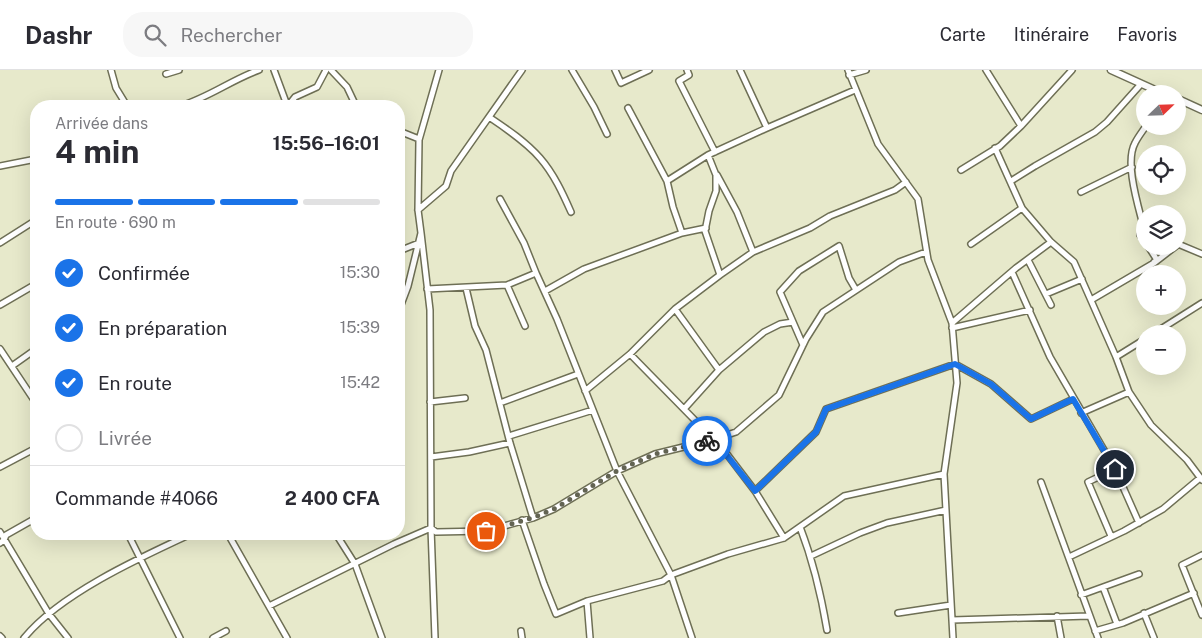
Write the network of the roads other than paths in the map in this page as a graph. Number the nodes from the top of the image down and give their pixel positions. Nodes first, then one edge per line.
1 (111, 70) edge
2 (179, 70) edge
3 (258, 70) edge
4 (274, 70) edge
5 (326, 70) edge
6 (330, 70) edge
7 (439, 70) edge
8 (522, 70) edge
9 (572, 70) edge
10 (614, 70) edge
11 (648, 70) edge
12 (687, 70) edge
13 (740, 70) edge
14 (866, 70) edge
15 (986, 70) edge
16 (1072, 70) edge
17 (1111, 70) edge
18 (849, 72) edge
19 (166, 74) dead end
20 (1141, 84) joint
21 (855, 90) junction
22 (123, 100) edge
23 (199, 100) edge
24 (285, 100) edge
25 (292, 100) edge
26 (353, 100) edge
27 (1186, 103) edge
28 (628, 108) dead end
29 (1202, 110) edge
30 (489, 117) junction
31 (1021, 126) junction
32 (767, 128) junction
33 (405, 133) edge
34 (607, 134) dead end
35 (1140, 135) edge
36 (419, 139) junction
37 (995, 148) junction
38 (714, 152) junction
39 (708, 155) junction
40 (30, 160) edge
41 (0, 166) edge
42 (1132, 167) junction
43 (961, 170) dead end
44 (716, 175) junction
45 (667, 181) junction
46 (1011, 181) junction
47 (906, 182) junction
48 (1081, 192) dead end
49 (500, 199) dead end
50 (1138, 205) edge
51 (1022, 208) junction
52 (418, 210) junction
53 (571, 212) dead end
54 (30, 224) edge
55 (706, 228) junction
56 (421, 233) junction
57 (682, 233) junction
58 (1051, 242) junction
59 (0, 243) edge
60 (419, 243) junction
61 (971, 244) dead end
62 (1186, 248) edge
63 (405, 249) edge
64 (753, 252) junction
65 (926, 252) junction
66 (1202, 254) edge
67 (1154, 255) edge
68 (1164, 255) edge
69 (1028, 260) junction
70 (1157, 260) junction
71 (1012, 272) junction
72 (536, 273) junction
73 (720, 275) junction
74 (1082, 279) junction
75 (506, 286) junction
76 (30, 288) edge
77 (427, 288) junction
78 (466, 288) junction
79 (545, 290) junction
80 (856, 290) junction
81 (405, 294) edge
82 (1046, 294) junction
83 (1091, 300) junction
84 (1202, 303) edge
85 (0, 305) edge
86 (1052, 305) dead end
87 (675, 309) junction
88 (1030, 310) junction
89 (793, 322) junction
90 (1167, 325) edge
91 (525, 326) dead end
92 (952, 326) junction
93 (803, 345) junction
94 (1136, 345) edge
95 (0, 349) edge
96 (30, 353) edge
97 (630, 354) junction
98 (1116, 357) junction
99 (955, 364) junction
100 (12, 366) junction
101 (719, 370) junction
102 (578, 374) junction
103 (585, 391) junction
104 (1129, 392) junction
105 (30, 394) edge
106 (465, 398) dead end
107 (1073, 399) junction
108 (430, 402) junction
109 (500, 403) junction
110 (684, 409) junction
111 (593, 410) junction
112 (1081, 413) junction
113 (509, 436) junction
114 (712, 440) junction
115 (510, 443) junction
116 (30, 451) edge
117 (431, 457) junction
118 (0, 467) edge
119 (1115, 469) junction
120 (617, 471) junction
121 (944, 474) junction
122 (1201, 479) edge
123 (1041, 482) dead end
124 (755, 491) junction
125 (946, 510) junction
126 (532, 518) junction
127 (522, 520) junction
128 (30, 521) edge
129 (1139, 522) junction
130 (800, 527) junction
131 (431, 528) junction
132 (0, 532) edge
133 (1111, 536) junction
134 (784, 538) junction
135 (131, 540) edge
136 (178, 540) edge
137 (231, 540) edge
138 (340, 540) edge
139 (2, 542) edge
140 (1202, 555) edge
141 (811, 556) junction
142 (1069, 557) junction
143 (140, 558) junction
144 (355, 564) junction
145 (1139, 574) dead end
146 (671, 575) junction
147 (1103, 587) junction
148 (1194, 593) junction
149 (1082, 595) junction
150 (587, 601) junction
151 (951, 605) junction
152 (269, 606) junction
153 (898, 613) dead end
154 (1144, 613) junction
155 (49, 614) junction
156 (1202, 615) edge
157 (1057, 616) junction
158 (1090, 616) junction
159 (952, 620) junction
160 (1117, 624) junction
161 (827, 630) dead end
162 (226, 631) dead end
163 (521, 631) dead end
164 (1095, 631) junction
165 (24, 638) edge
166 (68, 638) edge
167 (180, 638) edge
168 (213, 638) edge
169 (287, 638) edge
170 (382, 638) edge
171 (435, 638) edge
172 (522, 638) edge
173 (590, 638) edge
174 (692, 638) edge
175 (953, 638) edge
176 (1061, 638) edge
177 (1098, 638) edge
178 (1154, 638) edge

1 - 22 street
2 - 19 street
3 - 23 street
4 - 24 street
5 - 25 street
6 - 26 street
7 - 36 street
8 - 30 street
9 - 34 street
10 - 11 street
12 - 38 street
13 - 32 street
14 - 18 street
15 - 31 street
16 - 31 street
17 - 20 street
18 - 21 street
20 - 46 street
21 - 32 street
21 - 47 street
27 - 29 street
28 - 45 street
30 - 52 street
30 - 53 street
31 - 37 street
32 - 38 street
33 - 36 street
35 - 42 street
36 - 52 street
37 - 43 street
37 - 46 street
38 - 39 street
39 - 44 street
39 - 45 street
40 - 41 street
42 - 48 street
42 - 50 street
44 - 55 street
44 - 64 street
45 - 57 street
46 - 51 street
47 - 64 street
47 - 65 street
49 - 72 street
51 - 58 street
51 - 61 street
52 - 56 street
54 - 59 street
55 - 57 street
55 - 73 street
56 - 60 street
56 - 77 street
57 - 79 street
58 - 69 street
58 - 74 street
60 - 63 street
60 - 81 street
62 - 66 street
64 - 73 street
65 - 80 street
65 - 92 street
67 - 70 street
68 - 70 street
69 - 71 street
69 - 82 street
70 - 83 street
71 - 88 street
71 - 92 street
72 - 75 street
72 - 79 street
73 - 87 street
74 - 82 street
74 - 83 street
75 - 78 street
75 - 91 street
76 - 85 street
77 - 78 street
77 - 108 street
78 - 109 street
79 - 102 street
80 - 89 street
80 - 93 street
82 - 86 street
83 - 98 street
84 - 90 street
87 - 97 street
87 - 101 street
88 - 92 street
88 - 107 street
89 - 93 street
89 - 101 street
92 - 99 street
93 - 114 street
94 - 98 street
95 - 100 street
96 - 100 street
97 - 103 street
97 - 110 street
98 - 104 street
99 - 107 street
99 - 121 street
99 - 124 street
100 - 105 street
101 - 110 street
102 - 103 street
102 - 109 street
103 - 111 street
104 - 112 street
104 - 122 street
106 - 108 street
107 - 112 street
108 - 117 street
109 - 113 street
110 - 114 street
111 - 113 street
111 - 120 street
112 - 119 street
113 - 115 street
114 - 120 street
114 - 124 street
115 - 117 street
115 - 126 street
116 - 118 street
117 - 131 street
119 - 129 street
119 - 133 street
120 - 126 street
120 - 146 street
121 - 125 street
121 - 130 street
122 - 129 street
123 - 142 street
124 - 134 street
125 - 141 street
125 - 151 street
126 - 127 street
127 - 131 street
127 - 150 street
128 - 139 street
129 - 133 street
130 - 134 street
130 - 141 street
131 - 144 street
131 - 171 street
132 - 139 street
133 - 142 street
134 - 146 street
135 - 143 street
136 - 143 street
137 - 152 street
138 - 144 street
139 - 155 street
140 - 148 street
141 - 161 street
142 - 149 street
143 - 155 street
143 - 167 street
144 - 152 street
144 - 170 street
145 - 147 street
146 - 150 street
146 - 174 street
147 - 149 street
147 - 160 street
148 - 154 street
148 - 156 street
149 - 158 street
150 - 173 street
151 - 153 street
151 - 159 street
152 - 169 street
154 - 160 street
154 - 178 street
155 - 165 street
155 - 166 street
157 - 158 street
157 - 159 street
157 - 176 street
158 - 164 street
159 - 175 street
160 - 164 street
162 - 168 street
163 - 172 street
164 - 177 street

